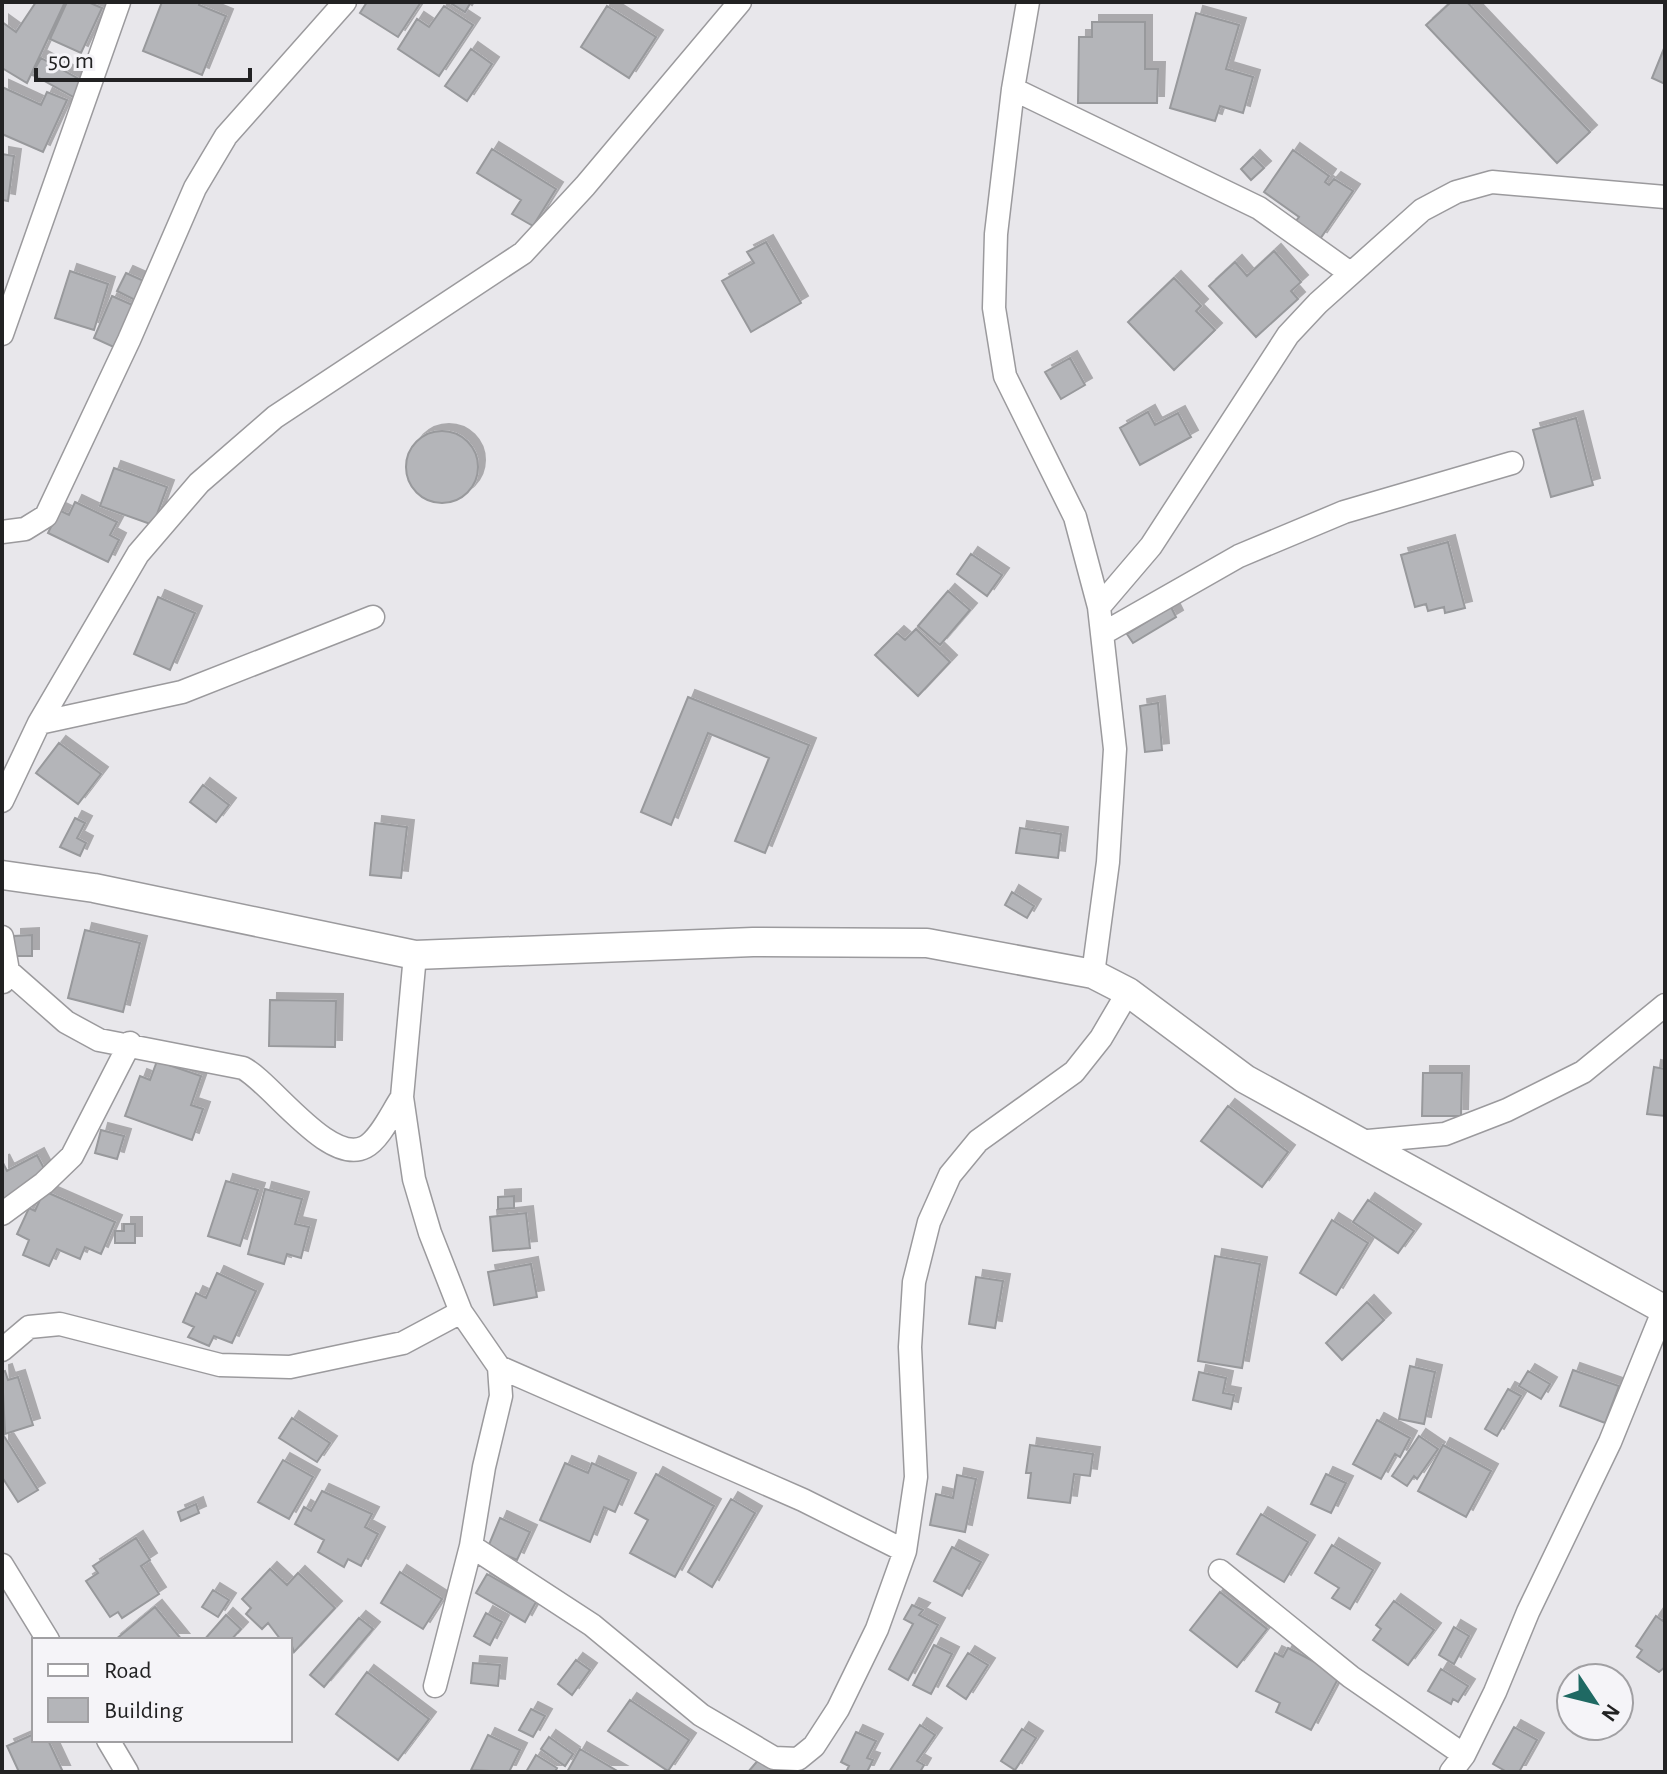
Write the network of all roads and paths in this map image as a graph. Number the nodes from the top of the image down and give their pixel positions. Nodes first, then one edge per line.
1 (119, 2) edge
2 (345, 2) edge
3 (740, 2) edge
4 (1028, 2) edge
5 (1013, 89) junction
6 (1665, 197) edge
7 (1350, 273) junction
8 (2, 334) edge
9 (1512, 463) dead end
10 (2, 532) edge
11 (1099, 607) junction
12 (373, 617) dead end
13 (1102, 634) junction
14 (39, 723) junction
15 (2, 801) edge
16 (2, 875) edge
17 (2, 937) edge
18 (415, 955) junction
19 (1093, 974) junction
20 (5, 977) edge
21 (1128, 992) junction
22 (1665, 1005) edge
23 (130, 1043) junction
24 (402, 1097) junction
25 (1356, 1142) junction
26 (2, 1214) edge
27 (1664, 1310) edge
28 (461, 1312) junction
29 (2, 1350) edge
30 (499, 1367) junction
31 (471, 1546) junction
32 (905, 1551) junction
33 (2, 1565) edge
34 (1220, 1571) dead end
35 (47, 1638) edge
36 (435, 1686) dead end
37 (109, 1742) edge
38 (1457, 1764) edge
39 (127, 1772) edge

1 - 8 street
2 - 10 street
3 - 14 street
4 - 5 street
5 - 7 street
5 - 11 street
6 - 7 street
7 - 11 street
9 - 13 street
11 - 13 street
12 - 14 street
13 - 19 street
14 - 15 street
16 - 18 street
17 - 20 street
18 - 19 street
18 - 24 street
19 - 21 street
20 - 23 street
21 - 25 street
21 - 32 street
22 - 25 street
23 - 24 street
23 - 26 street
24 - 28 street
25 - 27 street
27 - 38 street
28 - 29 street
28 - 30 street
30 - 31 street
30 - 32 street
31 - 32 street
31 - 36 street
33 - 35 street
34 - 38 street
37 - 39 street

